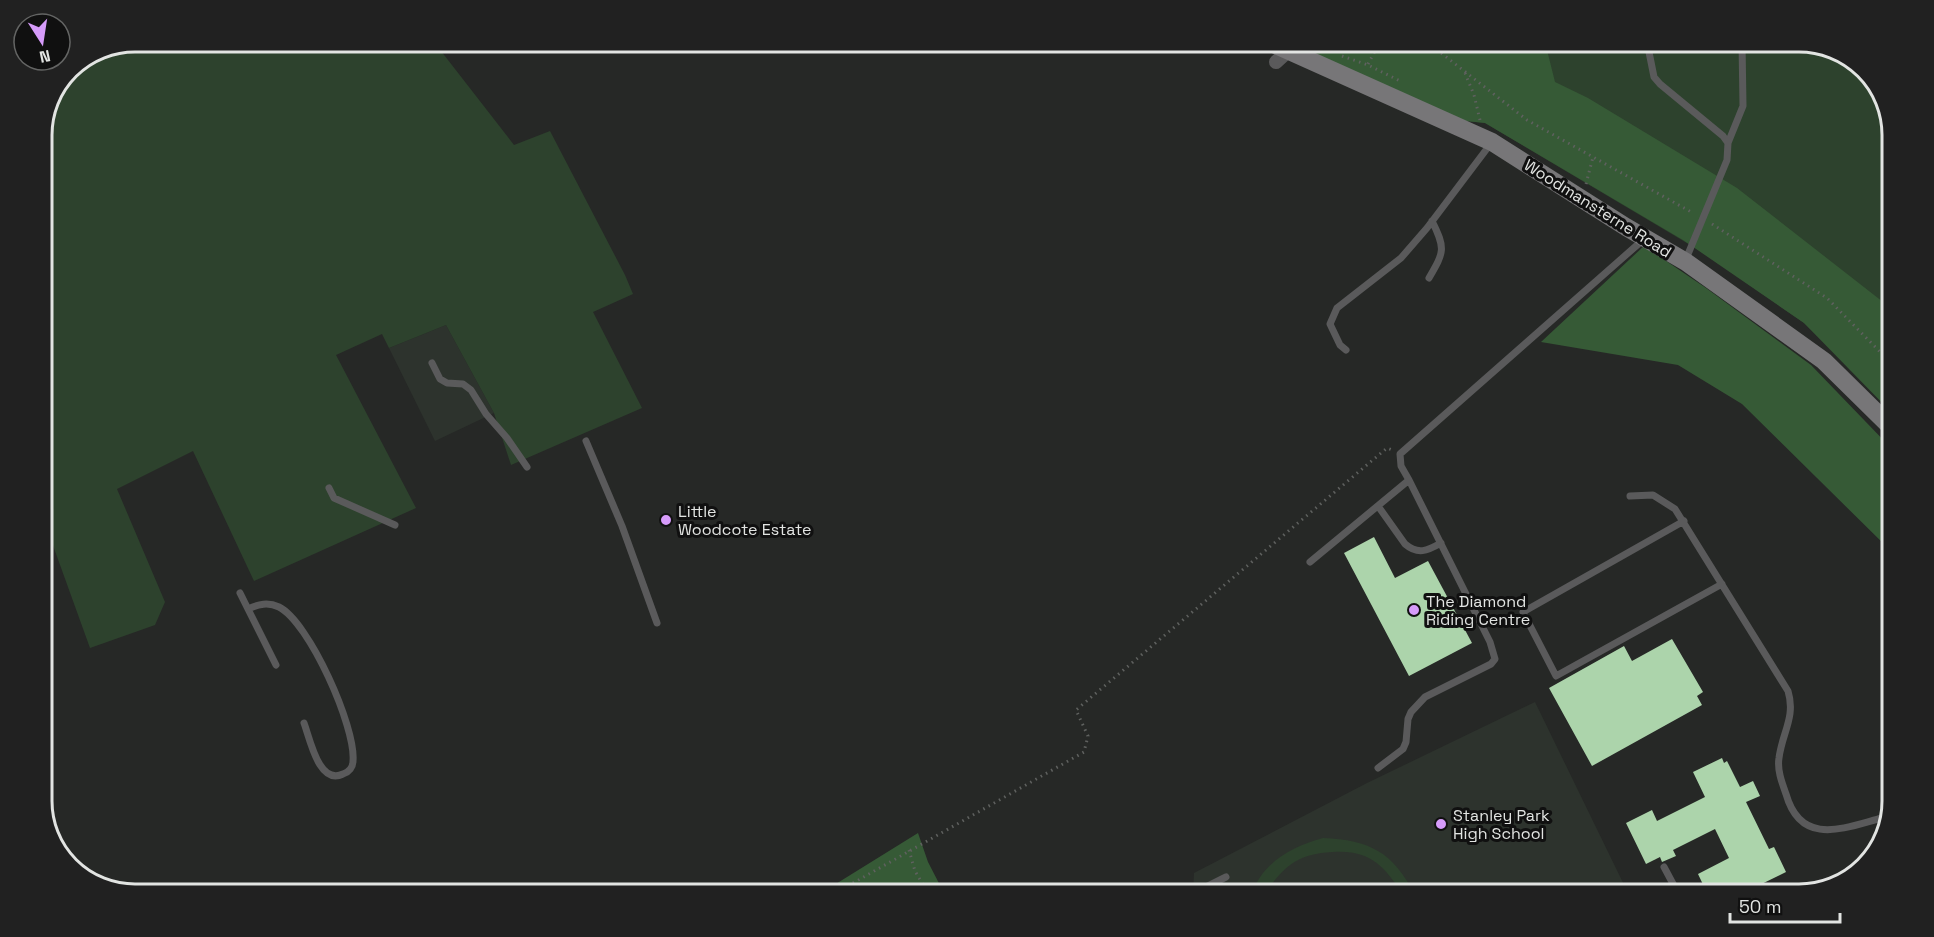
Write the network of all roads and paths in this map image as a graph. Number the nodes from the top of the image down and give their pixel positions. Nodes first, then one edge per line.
1 (1278, 52) edge
2 (1375, 52) edge
3 (1440, 52) edge
4 (1649, 52) edge
5 (1742, 52) edge
6 (1351, 59) dead end
7 (1464, 71) junction
8 (1481, 123) dead end
9 (1492, 142) junction
10 (1728, 143) junction
11 (1593, 157) junction
12 (1584, 191) dead end
13 (1704, 219) junction
14 (1432, 221) junction
15 (1646, 237) junction
16 (1686, 262) junction
17 (1429, 278) dead end
18 (1346, 351) dead end
19 (1881, 353) edge
20 (432, 363) dead end
21 (1881, 418) edge
22 (586, 441) dead end
23 (1400, 454) junction
24 (527, 467) dead end
25 (1409, 480) junction
26 (329, 488) dead end
27 (1630, 496) dead end
28 (1378, 506) junction
29 (1684, 521) junction
30 (395, 525) dead end
31 (1441, 543) junction
32 (1310, 562) dead end
33 (1722, 584) junction
34 (240, 593) dead end
35 (248, 609) junction
36 (657, 623) dead end
37 (276, 665) dead end
38 (304, 723) dead end
39 (1378, 768) dead end
40 (1880, 819) edge
41 (909, 850) junction
42 (1664, 867) dead end
43 (1226, 877) dead end
44 (851, 884) edge
45 (923, 884) edge
46 (1212, 884) edge
47 (1672, 884) edge

1 - 9 main road, Woodmansterne Road
2 - 6 path
3 - 7 path
4 - 10 lane
5 - 10 lane
7 - 8 path
7 - 11 path
9 - 14 lane
9 - 15 main road, Woodmansterne Road
10 - 13 lane
11 - 12 path
11 - 13 path
13 - 16 lane
13 - 19 path
14 - 17 lane
14 - 18 lane
15 - 16 main road, Woodmansterne Road
15 - 23 lane
16 - 21 main road, Woodmansterne Road
20 - 24 lane
22 - 36 lane
23 - 25 lane
23 - 41 path
25 - 28 lane
25 - 31 lane
26 - 30 lane
27 - 29 lane
28 - 31 lane
28 - 32 lane
29 - 33 lane
29 - 33 lane
31 - 39 lane
33 - 40 lane
34 - 35 lane
35 - 37 lane
35 - 38 lane
41 - 44 path
41 - 45 path
42 - 47 lane
43 - 46 lane

